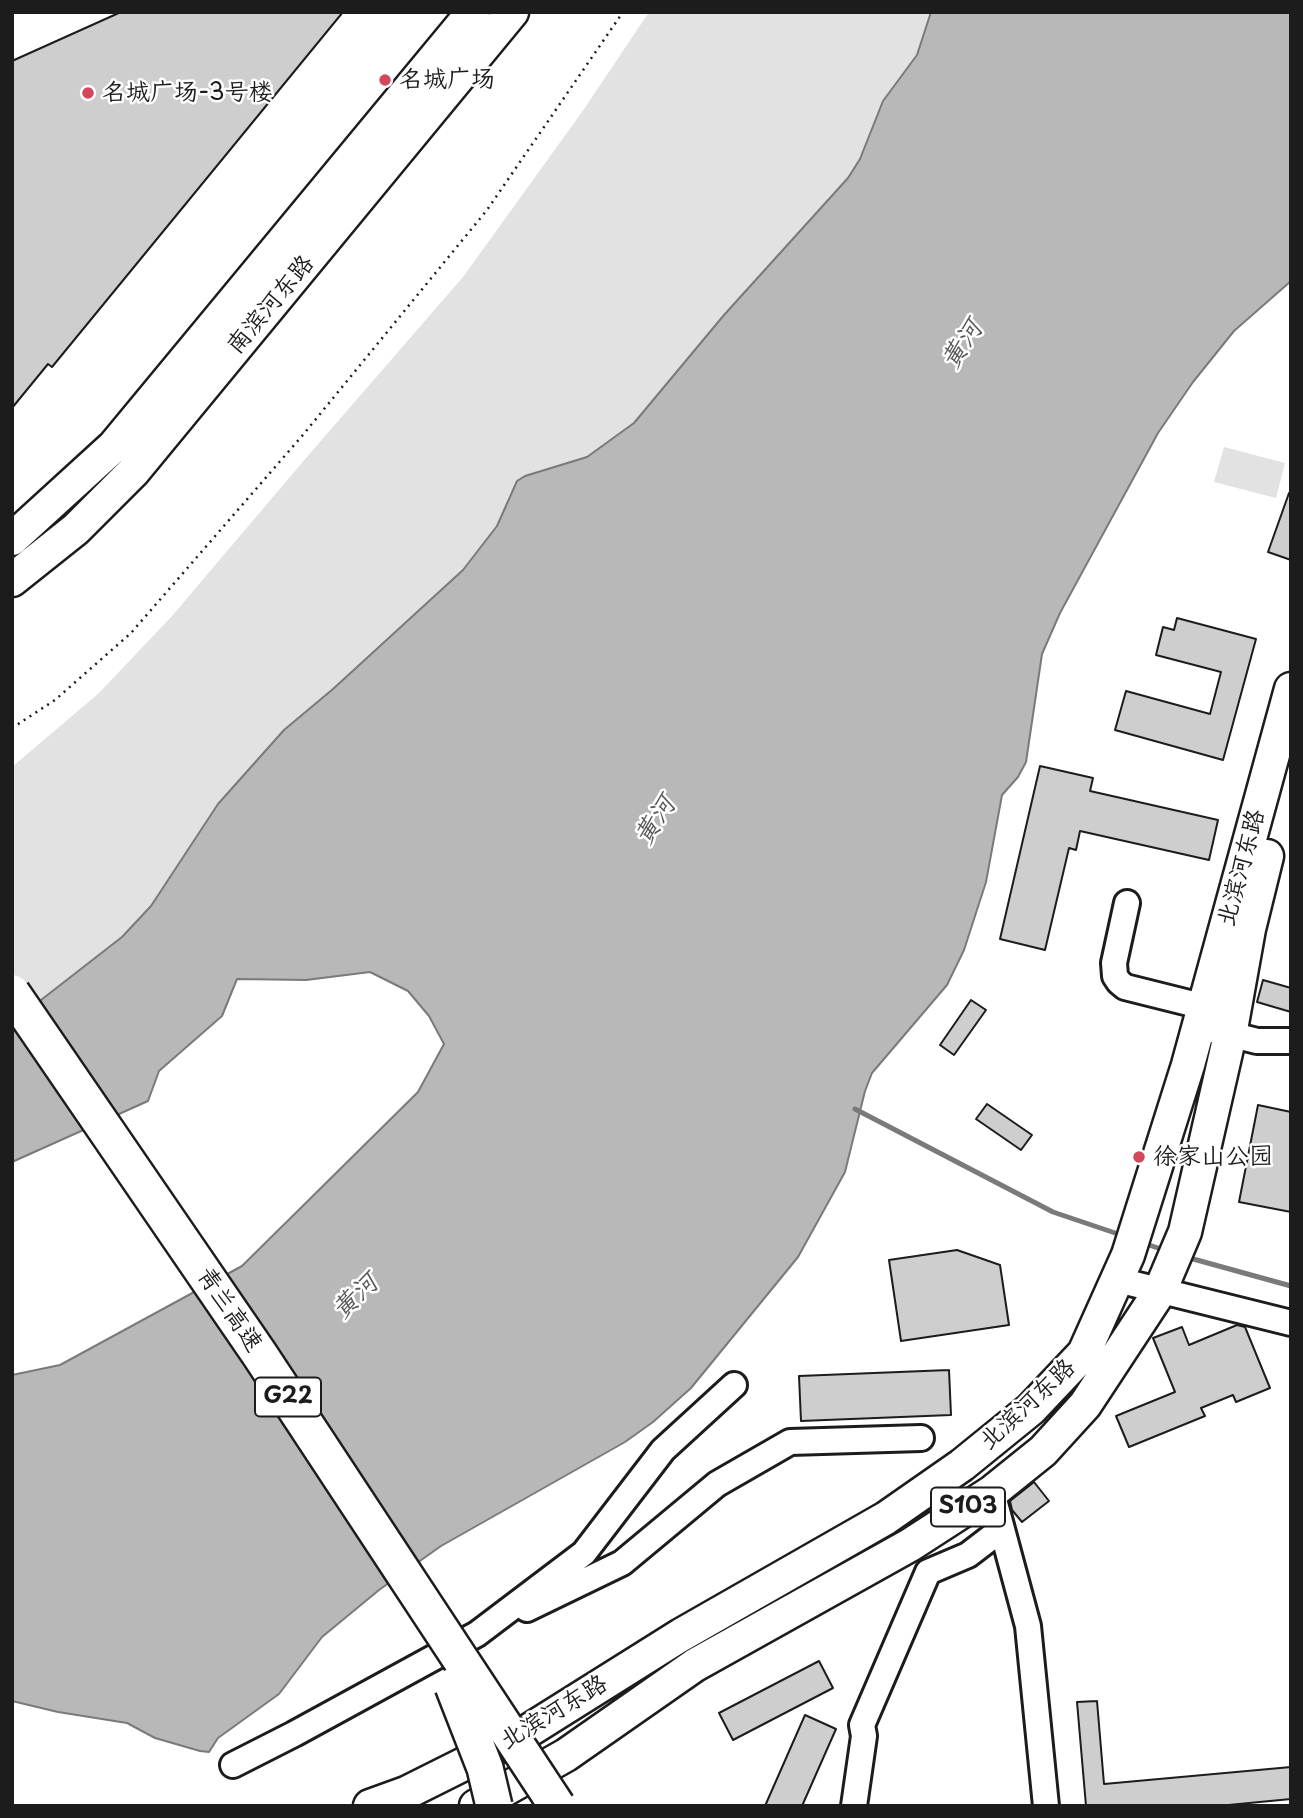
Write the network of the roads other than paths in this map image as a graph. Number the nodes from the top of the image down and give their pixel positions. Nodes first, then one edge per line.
1 (473, 12) edge
2 (512, 12) edge
3 (12, 539) edge
4 (12, 580) edge
5 (1291, 689) edge
6 (1291, 762) edge
7 (1127, 904) dead end
8 (12, 993) edge
9 (1202, 1017) junction
10 (12, 1029) edge
11 (1230, 1035) junction
12 (1291, 1041) edge
13 (1123, 1267) junction
14 (1165, 1280) junction
15 (1291, 1323) edge
16 (734, 1385) dead end
17 (920, 1438) dead end
18 (992, 1492) junction
19 (993, 1536) junction
20 (976, 1572) dead end
21 (477, 1634) junction
22 (453, 1686) junction
23 (233, 1765) dead end
24 (370, 1806) edge
25 (475, 1806) edge
26 (494, 1806) edge
27 (531, 1806) edge
28 (557, 1806) edge
29 (854, 1806) edge
30 (1046, 1806) edge

1 - 3 main road, 南滨河东路
2 - 4 main road, 南滨河东路
5 - 9 main road, 北滨河东路
6 - 11 main road, 北滨河东路
7 - 9 street
8 - 28 highway, 青兰高速 / G22, bridge
9 - 11 street
9 - 13 main road, 北滨河东路
10 - 22 highway, 青兰高速 / G22
11 - 12 street
11 - 14 main road, 北滨河东路
13 - 14 street
13 - 24 main road, 北滨河东路 / S103
14 - 15 street
14 - 18 main road, 北滨河东路 / S103
16 - 21 street
17 - 21 street
18 - 19 street
18 - 25 main road, 北滨河东路 / S103
19 - 20 street
19 - 29 street
19 - 30 street
21 - 23 street
22 - 26 highway, bridge
22 - 27 highway, bridge

